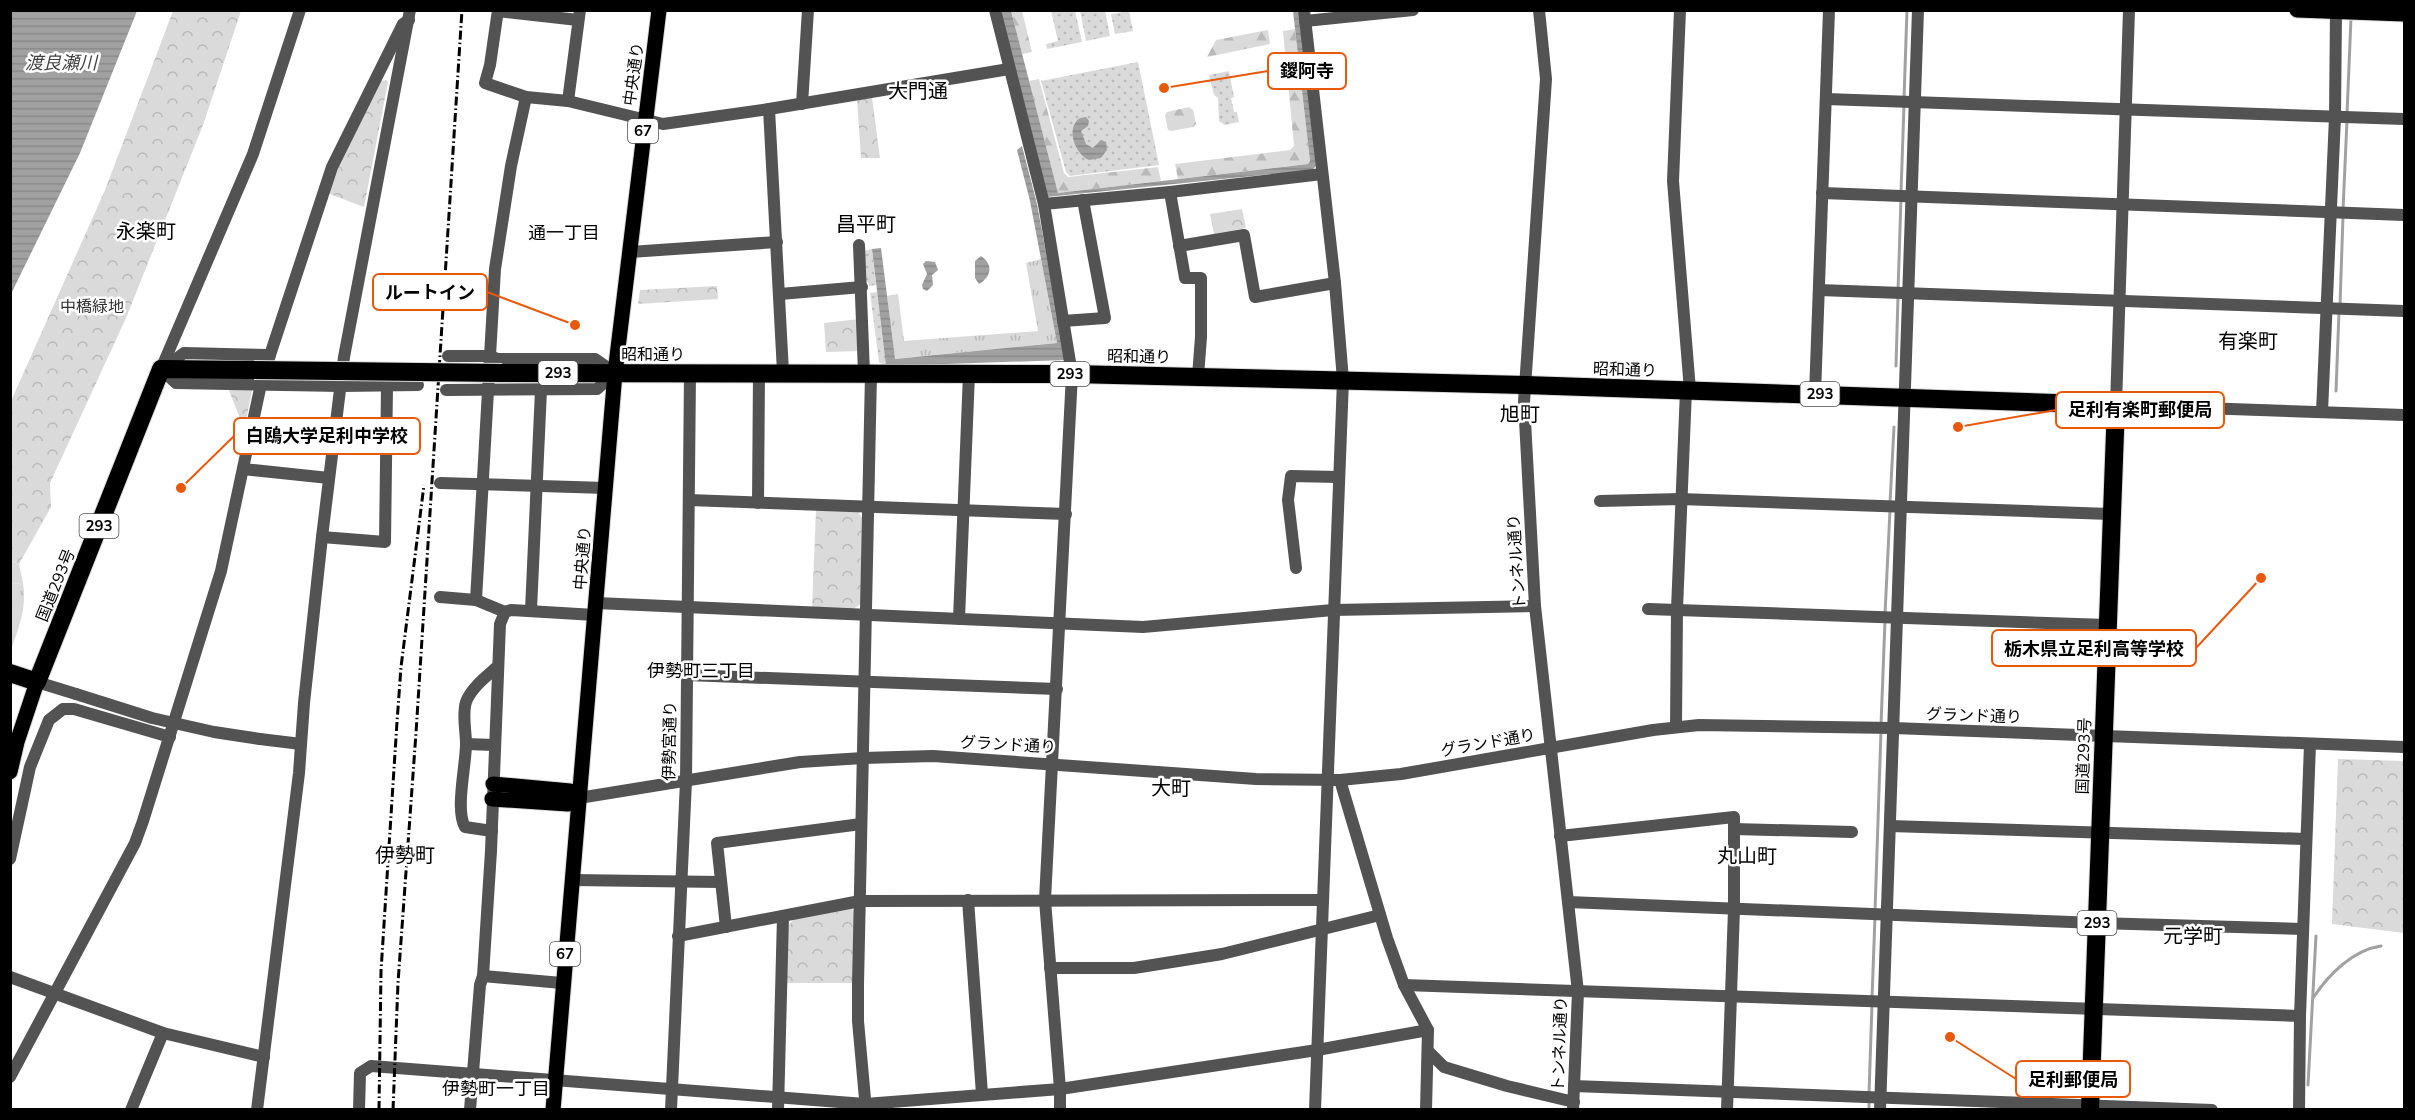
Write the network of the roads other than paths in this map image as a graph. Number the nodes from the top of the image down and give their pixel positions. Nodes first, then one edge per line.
1 (300, 10) edge
2 (659, 10) edge
3 (808, 10) edge
4 (995, 10) edge
5 (1413, 10) edge
6 (1539, 10) edge
7 (1680, 10) edge
8 (1829, 10) edge
9 (1918, 10) edge
10 (2129, 10) edge
11 (2297, 10) edge
12 (498, 11) edge
13 (2336, 11) edge
14 (2404, 14) edge
15 (410, 15) edge
16 (579, 15) edge
17 (1304, 16) edge
18 (381, 68) junction
19 (1010, 69) junction
20 (399, 73) junction
21 (526, 97) junction
22 (1826, 99) junction
23 (568, 101) junction
24 (1915, 102) junction
25 (802, 104) junction
26 (769, 109) junction
27 (2127, 111) junction
28 (2335, 117) junction
29 (2404, 119) edge
30 (644, 120) junction
31 (1322, 174) junction
32 (1170, 192) junction
33 (1822, 193) junction
34 (1912, 196) junction
35 (1083, 200) junction
36 (1044, 204) junction
37 (2123, 205) junction
38 (2331, 212) junction
39 (2404, 215) edge
40 (777, 242) junction
41 (859, 245) dead end
42 (1179, 246) junction
43 (630, 252) junction
44 (1335, 284) junction
45 (862, 287) junction
46 (1819, 290) junction
47 (1908, 293) junction
48 (780, 294) junction
49 (2120, 299) junction
50 (2326, 309) junction
51 (2404, 311) edge
52 (1063, 321) junction
53 (270, 355) junction
54 (448, 356) dead end
55 (490, 356) junction
56 (162, 369) junction
57 (783, 372) junction
58 (615, 373) junction
59 (690, 373) junction
60 (759, 373) junction
61 (868, 374) junction
62 (969, 374) junction
63 (1072, 374) junction
64 (1198, 376) junction
65 (258, 377) junction
66 (1343, 380) junction
67 (418, 385) dead end
68 (1525, 385) junction
69 (341, 386) junction
70 (387, 386) junction
71 (487, 389) junction
72 (446, 390) dead end
73 (541, 390) junction
74 (1688, 390) junction
75 (1815, 394) junction
76 (1905, 398) junction
77 (2116, 405) junction
78 (2322, 412) junction
79 (2404, 415) edge
80 (243, 469) junction
81 (1338, 477) junction
82 (328, 478) junction
83 (440, 483) dead end
84 (482, 485) junction
85 (536, 487) junction
86 (606, 488) junction
87 (1680, 499) junction
88 (689, 500) junction
89 (1600, 501) dead end
90 (758, 503) junction
91 (869, 507) junction
92 (1902, 507) junction
93 (963, 511) junction
94 (1066, 514) junction
95 (2110, 514) junction
96 (322, 537) junction
97 (1296, 568) dead end
98 (440, 597) dead end
99 (476, 600) junction
100 (1535, 606) junction
101 (688, 608) junction
102 (596, 609) junction
103 (1648, 609) dead end
104 (1677, 609) junction
105 (531, 610) junction
106 (1333, 610) junction
107 (505, 612) junction
108 (865, 616) junction
109 (1898, 617) junction
110 (959, 619) junction
111 (1059, 624) junction
112 (2107, 625) junction
113 (497, 667) junction
114 (687, 675) junction
115 (23, 677) edge
116 (864, 682) junction
117 (1057, 689) junction
118 (1676, 728) junction
119 (1893, 728) junction
120 (2103, 736) junction
121 (170, 738) junction
122 (301, 744) junction
123 (466, 744) junction
124 (2310, 744) junction
125 (494, 746) junction
126 (1550, 747) junction
127 (2404, 747) edge
128 (863, 758) junction
129 (1052, 763) junction
130 (10, 772) edge
131 (1340, 780) junction
132 (686, 781) junction
133 (1327, 781) junction
134 (493, 792) junction
135 (579, 798) junction
136 (861, 824) junction
137 (1890, 826) junction
138 (1734, 829) junction
139 (492, 831) junction
140 (1852, 832) dead end
141 (2100, 833) junction
142 (1560, 836) junction
143 (2306, 839) junction
144 (10, 859) edge
145 (572, 880) junction
146 (720, 882) junction
147 (680, 883) junction
148 (968, 900) junction
149 (1045, 900) junction
150 (1323, 900) junction
151 (860, 901) junction
152 (1568, 902) junction
153 (1734, 909) junction
154 (1380, 915) junction
155 (1887, 915) junction
156 (783, 916) junction
157 (2097, 923) junction
158 (726, 927) junction
159 (2303, 929) junction
160 (1323, 931) junction
161 (678, 936) junction
162 (1050, 968) junction
163 (483, 976) junction
164 (10, 977) edge
165 (562, 983) junction
166 (1404, 985) junction
167 (54, 992) junction
168 (1578, 992) junction
169 (1731, 998) junction
170 (1883, 1002) junction
171 (2093, 1009) junction
172 (2300, 1016) junction
173 (1428, 1030) junction
174 (163, 1033) junction
175 (1317, 1050) junction
176 (1429, 1052) junction
177 (264, 1057) junction
178 (473, 1073) junction
179 (10, 1077) edge
180 (555, 1079) junction
181 (1574, 1086) junction
182 (672, 1088) junction
183 (1060, 1089) junction
184 (1728, 1092) junction
185 (982, 1094) junction
186 (778, 1103) edge
187 (1880, 1104) edge
188 (1573, 1106) edge
189 (865, 1107) edge
190 (2090, 1107) edge
191 (131, 1110) edge
192 (257, 1110) edge
193 (359, 1110) edge
194 (470, 1110) edge
195 (553, 1110) edge
196 (671, 1110) edge
197 (1059, 1110) edge
198 (1314, 1110) edge
199 (1426, 1110) edge
200 (1727, 1110) edge
201 (2212, 1110) edge
202 (2299, 1110) edge

1 - 56 street
2 - 30 main road, 中央通り / 67
3 - 25 street
4 - 19 street
5 - 17 street
6 - 68 street, トンネル通り
7 - 74 street
8 - 22 street
9 - 24 street
10 - 27 street
11 - 13 main road
12 - 16 street
12 - 21 street
13 - 14 main road
13 - 28 street
15 - 18 street
15 - 20 street
16 - 23 street
17 - 31 street
18 - 20 street
18 - 53 street
19 - 25 street
19 - 36 street
20 - 69 street
21 - 23 street
21 - 55 street
22 - 24 street
22 - 33 street
23 - 30 street
24 - 27 street
24 - 34 street
25 - 26 street
26 - 30 street
26 - 40 street
27 - 28 street
27 - 37 street
28 - 29 street
28 - 38 street
30 - 43 main road, 中央通り / 67
31 - 32 street
31 - 44 street
32 - 35 street
32 - 42 street
33 - 34 street
33 - 46 street
34 - 37 street
34 - 47 street
35 - 36 street
35 - 52 street
36 - 52 street
37 - 38 street
37 - 49 street
38 - 39 street
38 - 50 street
40 - 43 street
40 - 48 street
41 - 45 street
42 - 44 street
42 - 64 street
43 - 58 main road, 中央通り / 67
44 - 66 street
45 - 48 street
45 - 61 street
46 - 47 street
46 - 75 street
47 - 49 street
47 - 76 street
48 - 57 street
49 - 50 street
49 - 77 street
50 - 51 street
50 - 78 street
52 - 63 street
53 - 56 street
53 - 65 street
54 - 55 street
55 - 58 street
55 - 71 street
56 - 65 highway, 昭和通り / 293
56 - 115 highway, 国道293号 / 293
57 - 60 highway, 昭和通り / 293
57 - 61 highway, 昭和通り / 293
58 - 59 highway, 昭和通り / 293
58 - 65 highway, 昭和通り / 293, bridge
58 - 73 street
58 - 86 main road, 中央通り / 67
59 - 60 highway, 昭和通り / 293
59 - 88 street, 伊勢宮通り
60 - 90 street
61 - 62 highway, 昭和通り / 293
61 - 91 street
62 - 63 highway, 昭和通り / 293
62 - 93 street
63 - 64 highway, 昭和通り / 293
63 - 94 street
64 - 66 highway, 昭和通り / 293
65 - 69 street
65 - 80 street
66 - 68 highway, 昭和通り / 293
66 - 81 street
67 - 70 street
68 - 74 highway, 昭和通り / 293
68 - 100 street, トンネル通り
69 - 70 street
69 - 82 street
70 - 96 street
71 - 72 street
71 - 73 street
71 - 84 street
73 - 85 street
74 - 75 highway, 昭和通り / 293
74 - 87 street
75 - 76 highway, 昭和通り / 293
76 - 77 highway, 昭和通り / 293
76 - 92 street
77 - 78 street
77 - 95 highway, 国道293号 / 293
78 - 79 street
80 - 82 street
80 - 121 street
81 - 97 street
81 - 106 street
82 - 96 street
83 - 84 street
84 - 85 street
84 - 99 street
85 - 86 street
85 - 105 street
86 - 102 main road, 中央通り / 67
87 - 89 street
87 - 92 street
87 - 104 street
88 - 90 street
88 - 101 street, 伊勢宮通り
90 - 91 street
91 - 93 street
91 - 108 street
92 - 95 street
92 - 109 street
93 - 94 street
93 - 110 street
94 - 111 street
95 - 112 highway, 国道293号 / 293
96 - 122 street
98 - 99 street
99 - 107 street
100 - 106 street
100 - 126 street, トンネル通り
101 - 102 street
101 - 108 street
101 - 114 street, 伊勢宮通り
102 - 105 street
102 - 135 main road, 中央通り / 67
103 - 104 street
104 - 109 street
104 - 118 street
105 - 107 street
106 - 111 street
106 - 133 street
107 - 113 street
108 - 110 street
108 - 116 street
109 - 112 street
109 - 119 street
110 - 111 street
111 - 117 street
112 - 120 highway, 国道293号 / 293
113 - 123 street
113 - 125 street
114 - 116 street
114 - 132 street, 伊勢宮通り
115 - 122 street, bridge
115 - 130 main road
116 - 117 street
116 - 128 street
117 - 129 street
118 - 119 street, グランド通り
118 - 126 street, グランド通り
119 - 120 street, グランド通り
119 - 137 street
120 - 124 street, グランド通り
120 - 141 highway, 国道293号 / 293
121 - 144 street
121 - 167 street
122 - 177 street
123 - 125 street
123 - 139 street
124 - 127 street, グランド通り
124 - 143 street
125 - 134 street
126 - 131 street, グランド通り
126 - 142 street, トンネル通り
128 - 129 street, グランド通り
128 - 132 street, グランド通り
128 - 136 street
129 - 133 street, グランド通り
129 - 149 street
131 - 133 street, グランド通り
131 - 154 street
132 - 135 street, グランド通り
132 - 147 street, 伊勢宮通り
133 - 150 street
134 - 135 main road
134 - 139 street
135 - 145 main road, 中央通り / 67
136 - 146 street
136 - 151 street
137 - 141 street
137 - 155 street
138 - 140 street
138 - 142 street
138 - 153 street
139 - 163 street
141 - 143 street
141 - 157 highway, 国道293号 / 293
142 - 152 street, トンネル通り
143 - 159 street
145 - 147 street
145 - 165 main road, 中央通り / 67
146 - 147 street
146 - 158 street
147 - 161 street, 伊勢宮通り
148 - 149 street
148 - 151 street
148 - 185 street
149 - 150 street
149 - 162 street
150 - 160 street
151 - 156 street
151 - 189 street
152 - 153 street
152 - 168 street, トンネル通り
153 - 155 street
153 - 169 street
154 - 160 street
154 - 166 street
155 - 157 street
155 - 170 street
156 - 158 street
156 - 186 street
157 - 159 street
157 - 171 highway, 国道293号 / 293
158 - 161 street
159 - 172 street
160 - 162 street
160 - 175 street
161 - 182 street, 伊勢宮通り
162 - 183 street
163 - 165 street
163 - 178 street
164 - 167 street
165 - 180 main road, 中央通り / 67
166 - 168 street
166 - 173 street
167 - 174 street
167 - 179 street
168 - 169 street
168 - 181 street, トンネル通り
169 - 170 street
169 - 184 street
170 - 171 street
170 - 187 street
171 - 172 street
171 - 190 highway, 国道293号 / 293
172 - 202 street
173 - 175 street
173 - 176 street
174 - 177 street
174 - 191 street
175 - 183 street
175 - 198 street
176 - 188 street
176 - 199 street
177 - 192 street
178 - 180 street
178 - 193 street
178 - 194 street
180 - 182 street
180 - 195 main road, 中央通り / 67
181 - 184 street
181 - 188 street, トンネル通り
182 - 186 street
182 - 196 street, 伊勢宮通り
183 - 185 street
183 - 197 street
184 - 187 street
184 - 200 street
185 - 189 street
186 - 189 street
187 - 190 street
190 - 201 street

